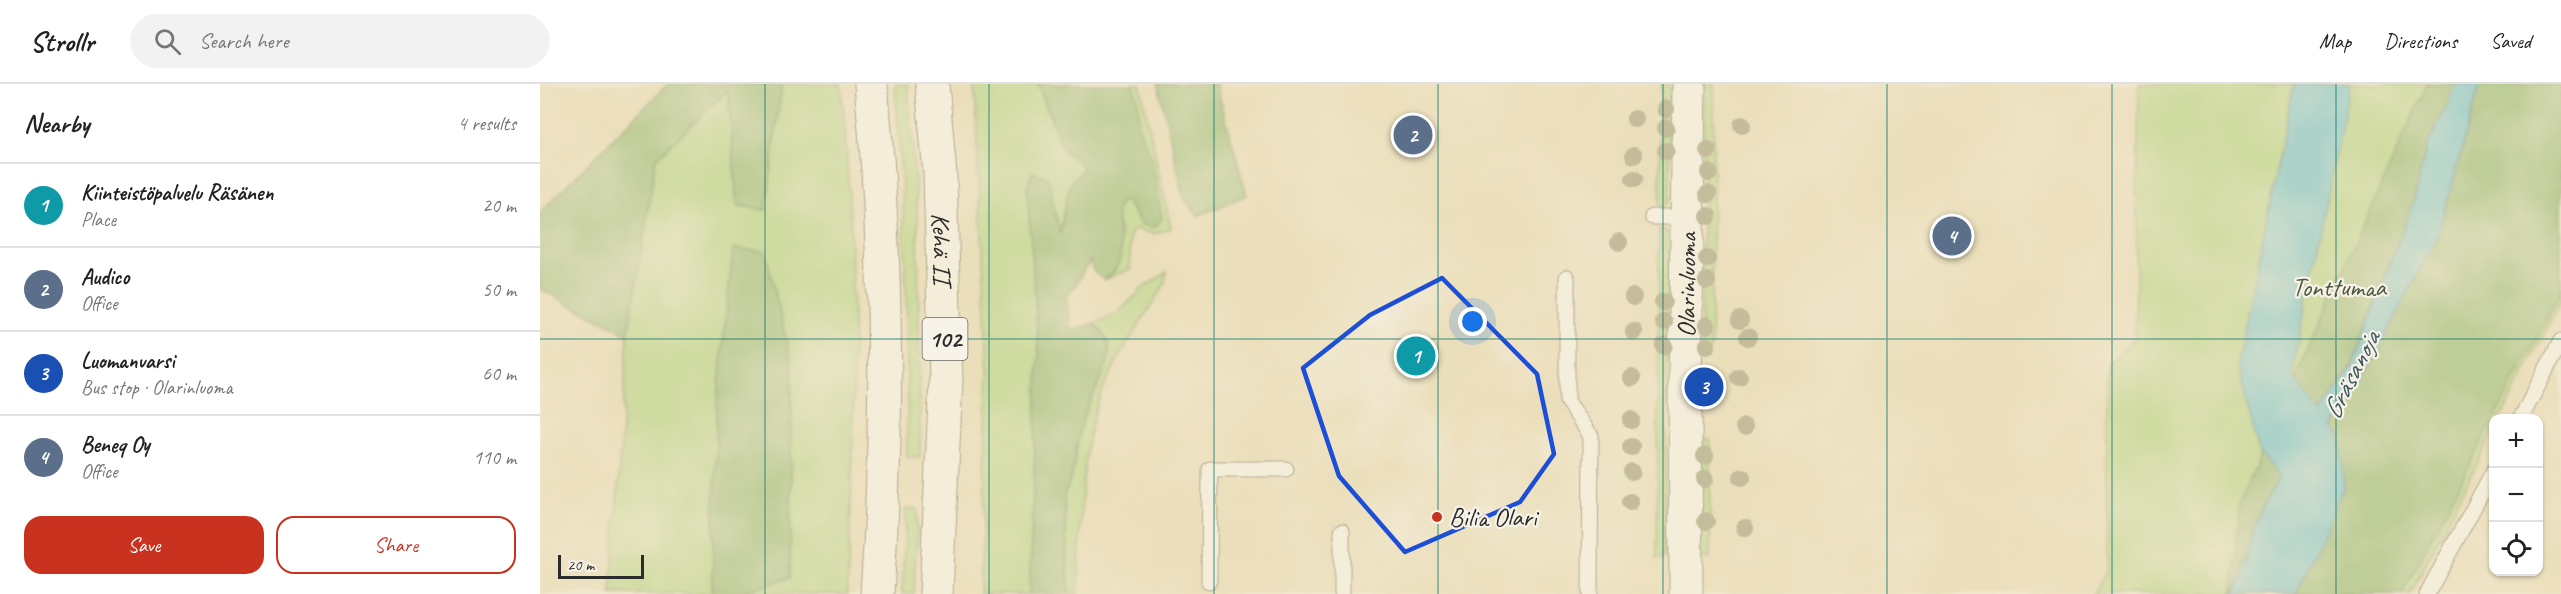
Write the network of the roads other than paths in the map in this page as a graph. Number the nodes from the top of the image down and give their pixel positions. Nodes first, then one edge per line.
1 (871, 84) edge
2 (932, 84) edge
3 (1689, 84) edge
4 (1652, 217) dead end
5 (1686, 217) junction
6 (1567, 277) dead end
7 (2561, 341) edge
8 (2523, 414) edge
9 (1286, 469) dead end
10 (2489, 478) edge
11 (1342, 531) dead end
12 (1209, 581) dead end
13 (878, 594) edge
14 (936, 594) edge
15 (1342, 594) edge
16 (1590, 594) edge
17 (1686, 594) edge
18 (2427, 594) edge

1 - 13 main road
2 - 14 main road, Kehä II / 102
3 - 5 main road, Olarinluoma
4 - 5 lane
5 - 17 main road, Olarinluoma
6 - 16 lane
7 - 8 lane
9 - 12 lane
10 - 18 lane
11 - 15 lane

